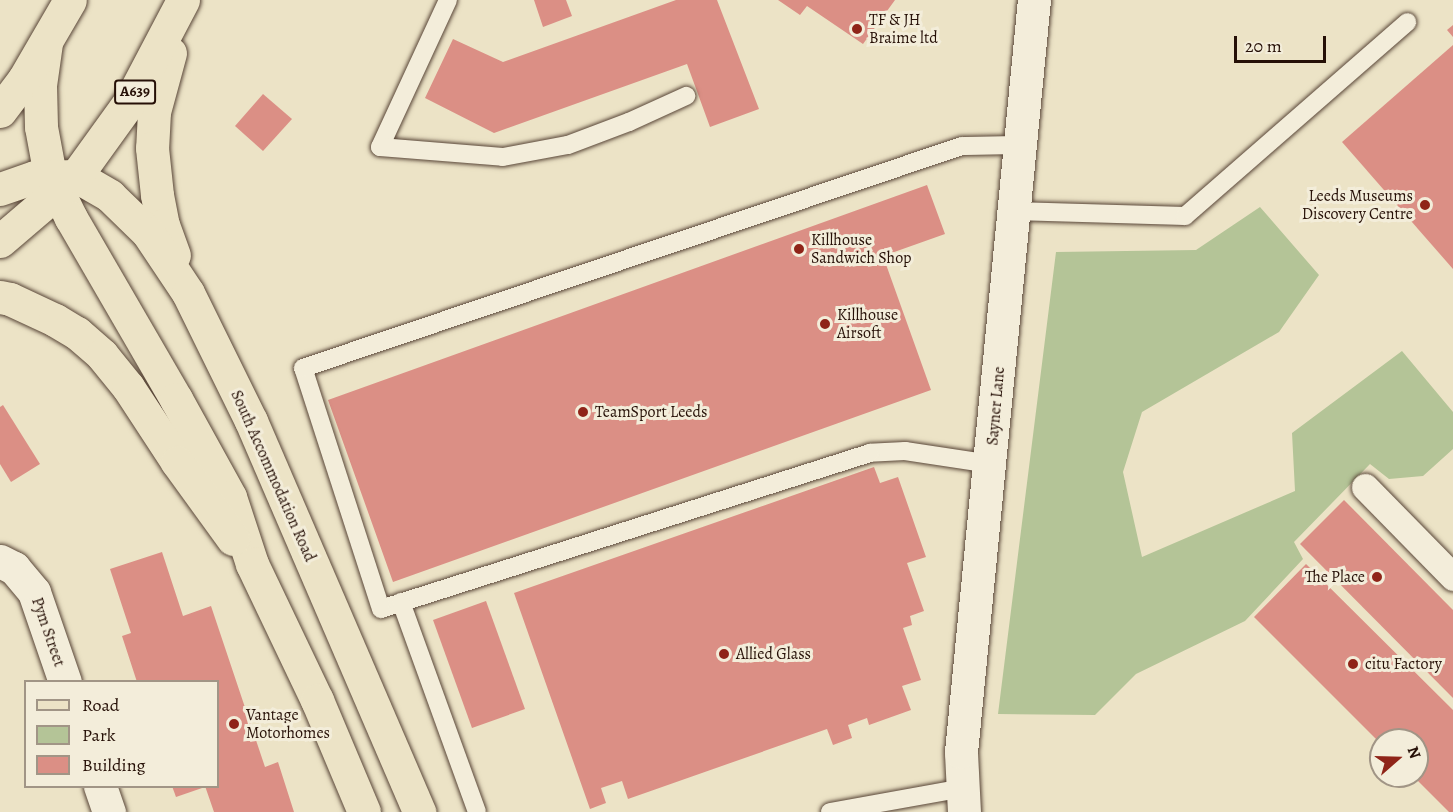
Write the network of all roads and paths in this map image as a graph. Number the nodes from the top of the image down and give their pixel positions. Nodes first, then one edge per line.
1 (70, 0) edge
2 (183, 0) edge
3 (448, 0) edge
4 (1034, 0) edge
5 (1407, 22) dead end
6 (46, 43) junction
7 (686, 96) dead end
8 (0, 111) edge
9 (1020, 145) junction
10 (61, 181) junction
11 (0, 189) edge
12 (1014, 211) junction
13 (0, 241) edge
14 (188, 293) junction
15 (0, 297) edge
16 (991, 464) junction
17 (1365, 487) dead end
18 (0, 561) edge
19 (252, 564) junction
20 (1453, 577) edge
21 (401, 602) junction
22 (65, 680) edge
23 (101, 788) edge
24 (964, 800) edge
25 (361, 808) edge
26 (109, 812) edge
27 (419, 812) edge
28 (477, 812) edge
29 (830, 812) edge

1 - 6 main road
2 - 10 main road, A639
2 - 14 main road
3 - 7 lane
4 - 9 street, Sayner Lane
5 - 12 lane
6 - 8 main road
6 - 10 main road
9 - 12 street, Sayner Lane
9 - 21 lane
10 - 11 main road
10 - 13 main road, A639
10 - 14 main road, South Accommodation Road
10 - 19 main road
12 - 16 street, Sayner Lane
14 - 27 main road, South Accommodation Road
15 - 19 main road
16 - 21 lane
16 - 24 street, Sayner Lane
17 - 20 street
18 - 22 street, Pym Street
19 - 25 main road
21 - 28 lane
23 - 26 street
24 - 29 lane

